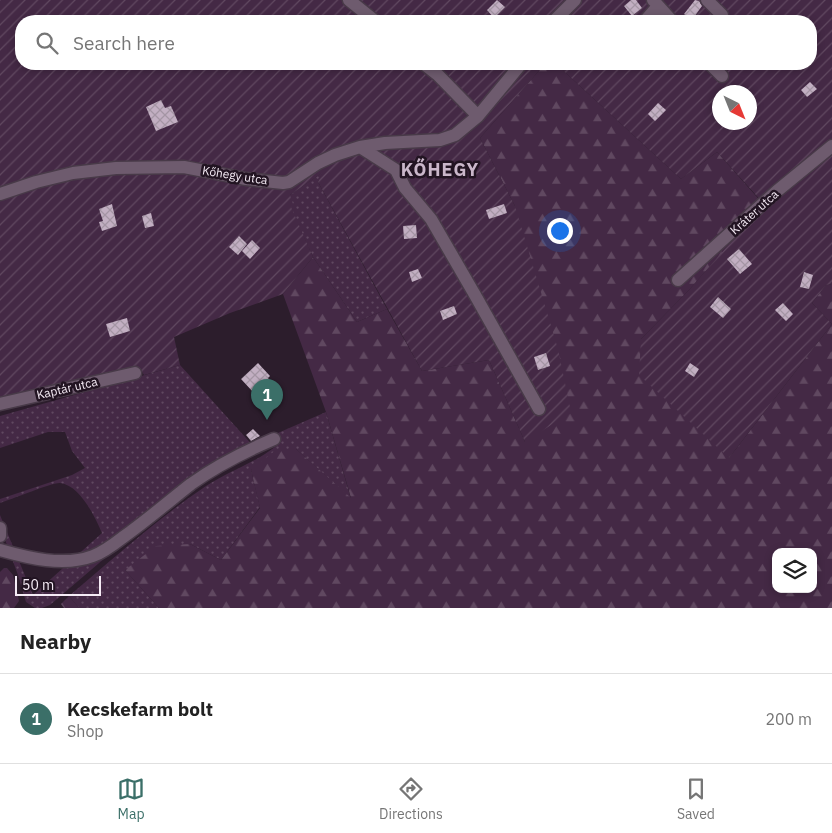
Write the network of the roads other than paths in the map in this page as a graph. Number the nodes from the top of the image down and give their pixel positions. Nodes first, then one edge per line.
1 (349, 0) edge
2 (575, 0) edge
3 (707, 0) edge
4 (656, 3) edge
5 (368, 15) edge
6 (560, 15) edge
7 (649, 15) edge
8 (667, 15) edge
9 (722, 15) dead end
10 (432, 70) edge
11 (516, 70) edge
12 (716, 70) edge
13 (722, 76) dead end
14 (478, 116) junction
15 (832, 146) edge
16 (360, 147) junction
17 (0, 194) edge
18 (678, 280) dead end
19 (135, 372) dead end
20 (0, 404) edge
21 (538, 409) dead end
22 (274, 438) dead end
23 (0, 528) edge
24 (0, 536) edge
25 (0, 550) edge

1 - 5 street
2 - 6 street
3 - 9 street
4 - 7 street
4 - 8 street
10 - 14 street
11 - 14 street, Kőhegy utca
12 - 13 street
14 - 16 street, Kőhegy utca
15 - 18 street, Kráter utca
16 - 17 street, Kőhegy utca
16 - 21 street
19 - 20 street, Kaptár utca
22 - 25 street
23 - 24 street

